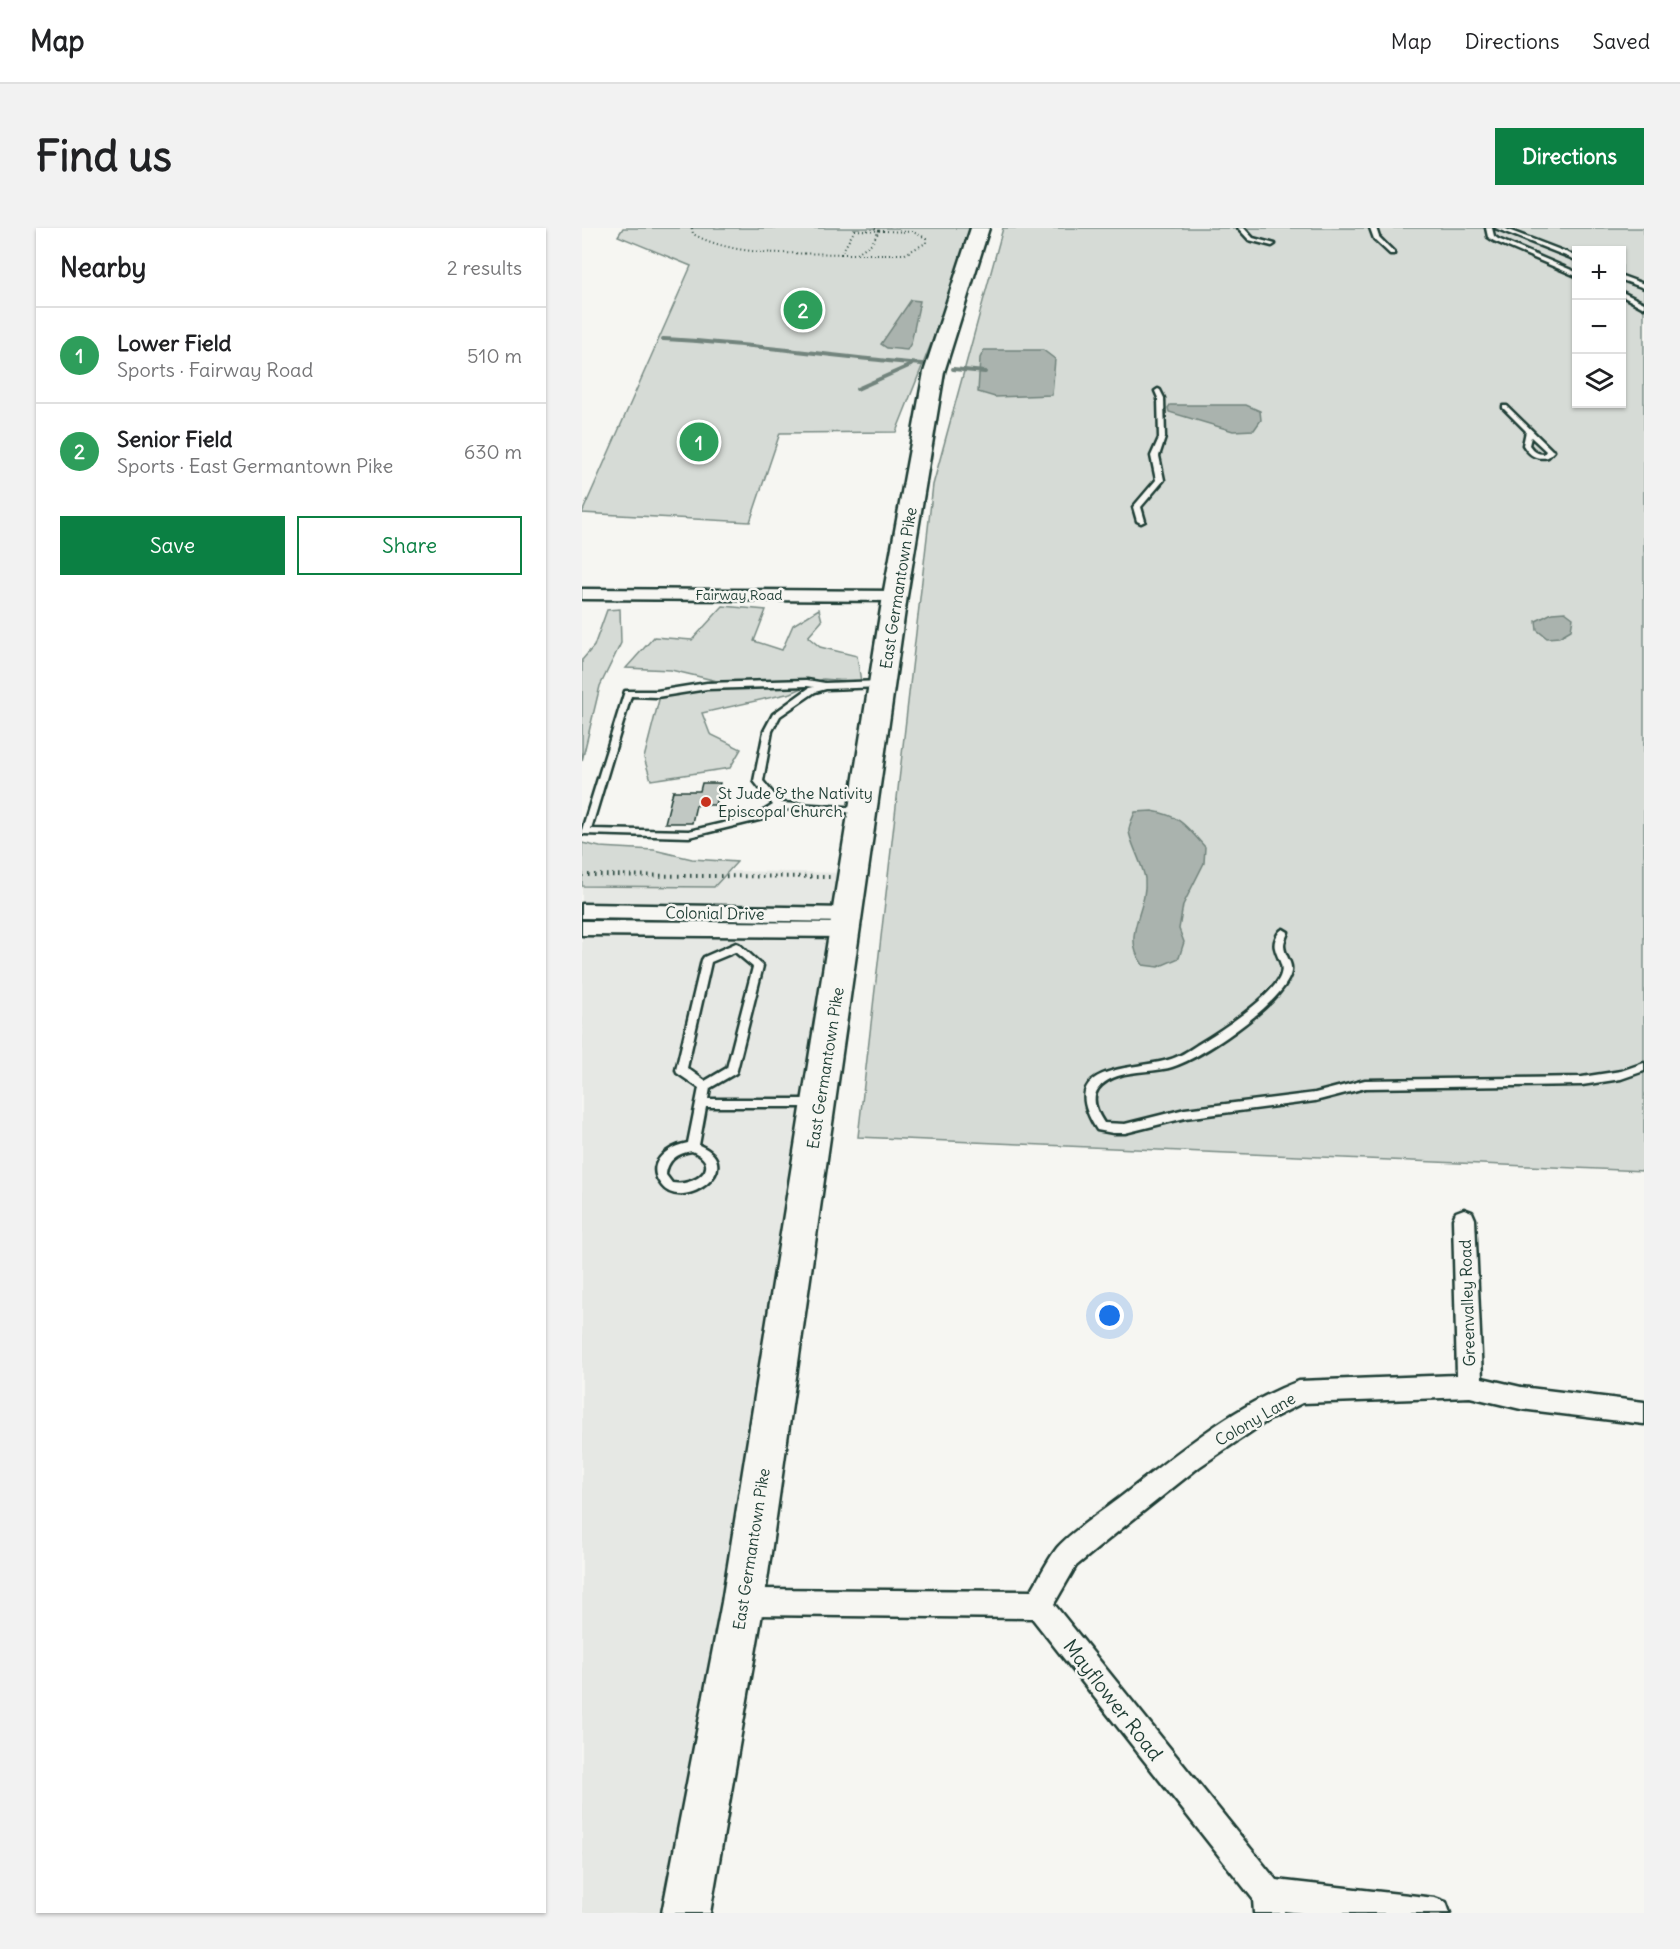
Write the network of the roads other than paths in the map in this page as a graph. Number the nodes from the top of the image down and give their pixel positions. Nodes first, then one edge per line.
1 (980, 228) edge
2 (1240, 228) edge
3 (1373, 228) edge
4 (1489, 228) edge
5 (1498, 228) edge
6 (1272, 244) dead end
7 (1392, 253) dead end
8 (1572, 256) edge
9 (1572, 272) edge
10 (1626, 279) edge
11 (1644, 286) edge
12 (1626, 296) edge
13 (1644, 306) edge
14 (1158, 391) dead end
15 (1505, 407) dead end
16 (1529, 432) dead end
17 (1141, 521) dead end
18 (582, 594) edge
19 (895, 596) junction
20 (882, 684) junction
21 (825, 686) junction
22 (778, 806) junction
23 (864, 811) junction
24 (582, 911) edge
25 (848, 922) junction
26 (582, 928) edge
27 (1283, 932) dead end
28 (738, 938) junction
29 (1644, 1067) edge
30 (705, 1086) junction
31 (820, 1102) junction
32 (702, 1103) junction
33 (693, 1148) junction
34 (1464, 1219) dead end
35 (1470, 1386) junction
36 (1644, 1413) edge
37 (743, 1602) junction
38 (1038, 1605) junction
39 (1268, 1904) edge
40 (686, 1913) edge
41 (1435, 1913) edge

1 - 19 main road, East Germantown Pike
2 - 6 lane
3 - 7 lane
4 - 9 lane
5 - 8 lane
10 - 11 lane
12 - 13 lane
14 - 17 lane
15 - 16 lane
18 - 19 street, Fairway Road
19 - 20 main road, East Germantown Pike
20 - 21 lane
20 - 23 main road, East Germantown Pike
21 - 22 lane
21 - 22 lane
22 - 23 lane
23 - 25 main road, East Germantown Pike
24 - 25 street, Colonial Drive
25 - 28 street, Colonial Drive
25 - 31 main road, East Germantown Pike
26 - 28 street, Colonial Drive
27 - 29 lane
28 - 30 lane
28 - 30 lane
30 - 32 lane
31 - 32 lane
31 - 37 main road, East Germantown Pike
32 - 33 lane
33 - 33 lane
34 - 35 street, Greenvalley Road
35 - 36 street, Colony Lane
35 - 38 street, Colony Lane
37 - 38 street
37 - 40 main road, East Germantown Pike
38 - 39 street, Mayflower Road
39 - 41 street, Mayflower Road

